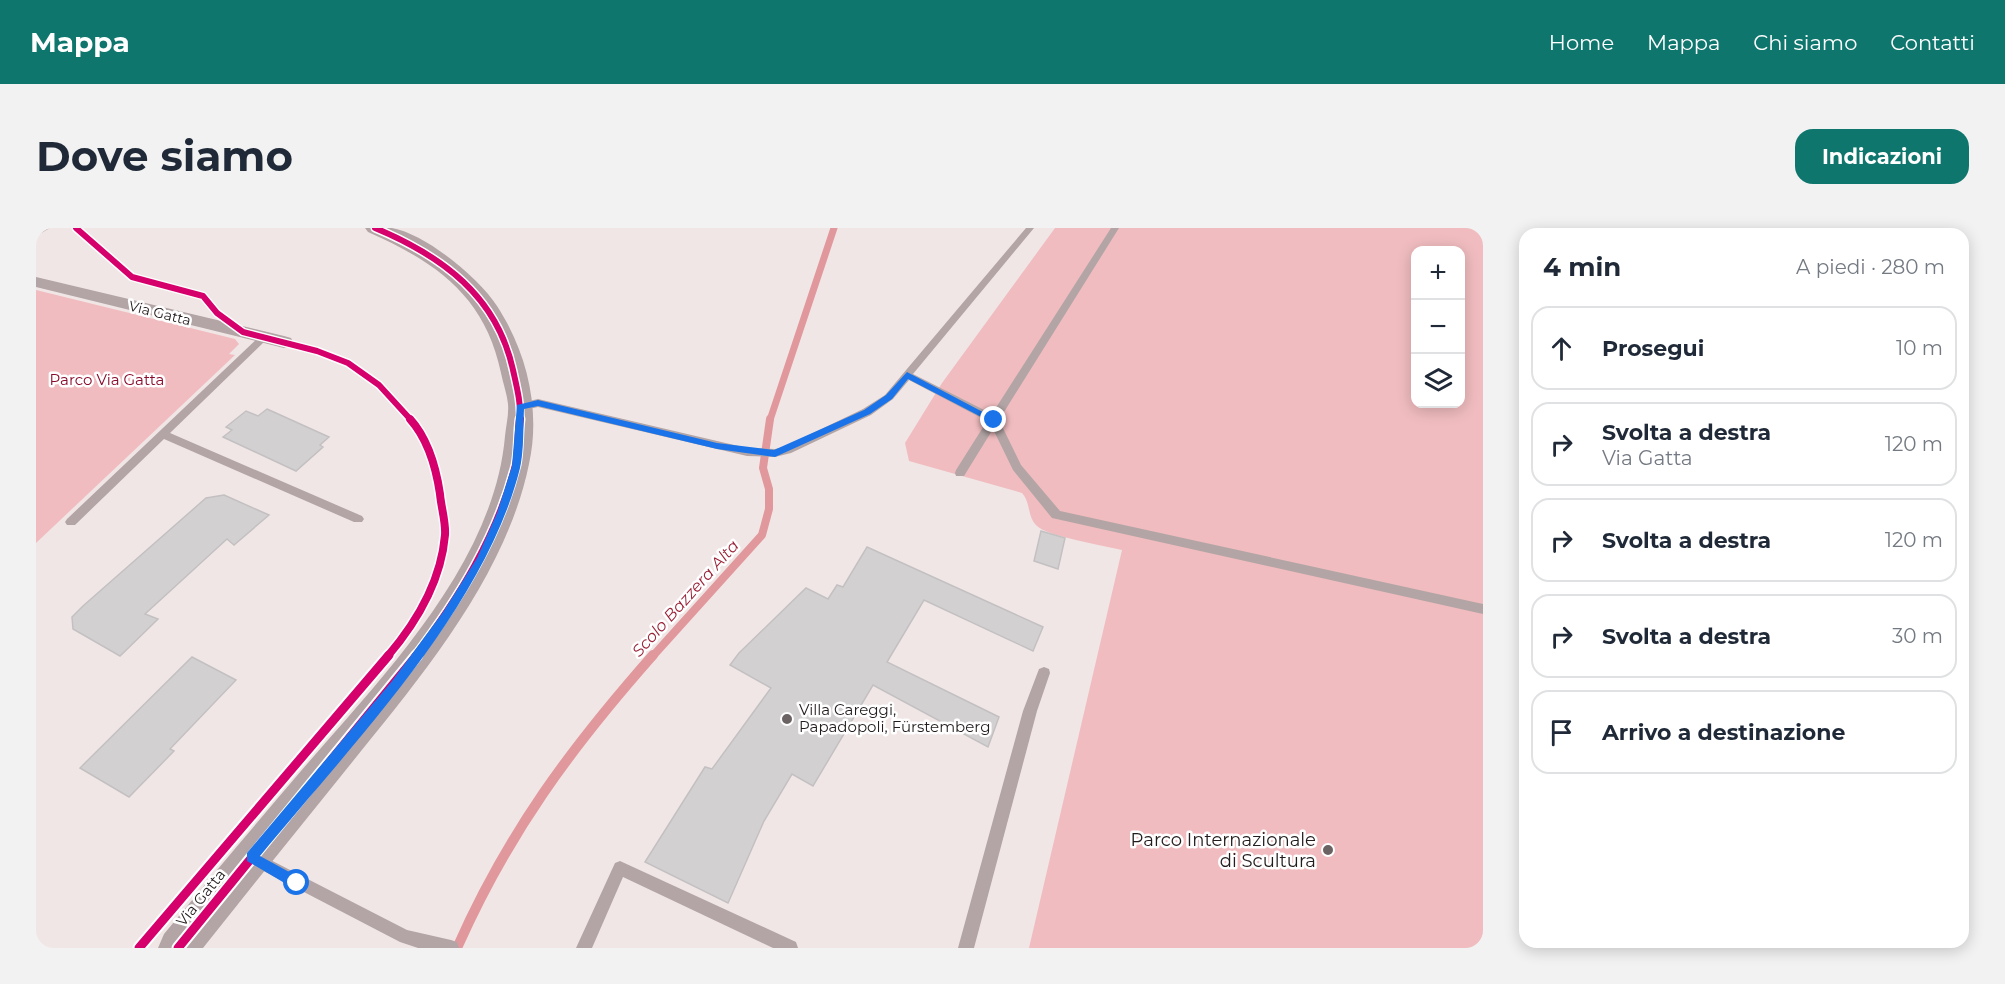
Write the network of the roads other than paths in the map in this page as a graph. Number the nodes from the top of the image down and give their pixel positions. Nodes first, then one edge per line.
1 (375, 228) edge
2 (1030, 228) edge
3 (1115, 228) edge
4 (36, 282) edge
5 (263, 338) junction
6 (284, 342) dead end
7 (907, 375) junction
8 (520, 407) junction
9 (994, 420) junction
10 (163, 434) junction
11 (960, 472) dead end
12 (358, 519) dead end
13 (71, 522) dead end
14 (1483, 609) edge
15 (1044, 673) dead end
16 (251, 857) junction
17 (178, 948) edge
18 (451, 948) edge
19 (584, 948) edge
20 (790, 948) edge
21 (966, 948) edge

1 - 8 street, Via Gatta
2 - 7 lane
3 - 9 lane
4 - 5 street, Via Gatta
5 - 6 street, Via Gatta
5 - 10 lane
7 - 8 lane
7 - 9 lane
8 - 16 street, Via Gatta
9 - 11 lane
9 - 14 lane
10 - 12 lane
10 - 13 lane
15 - 21 lane
16 - 17 street, Via Gatta
16 - 18 lane
19 - 20 lane

